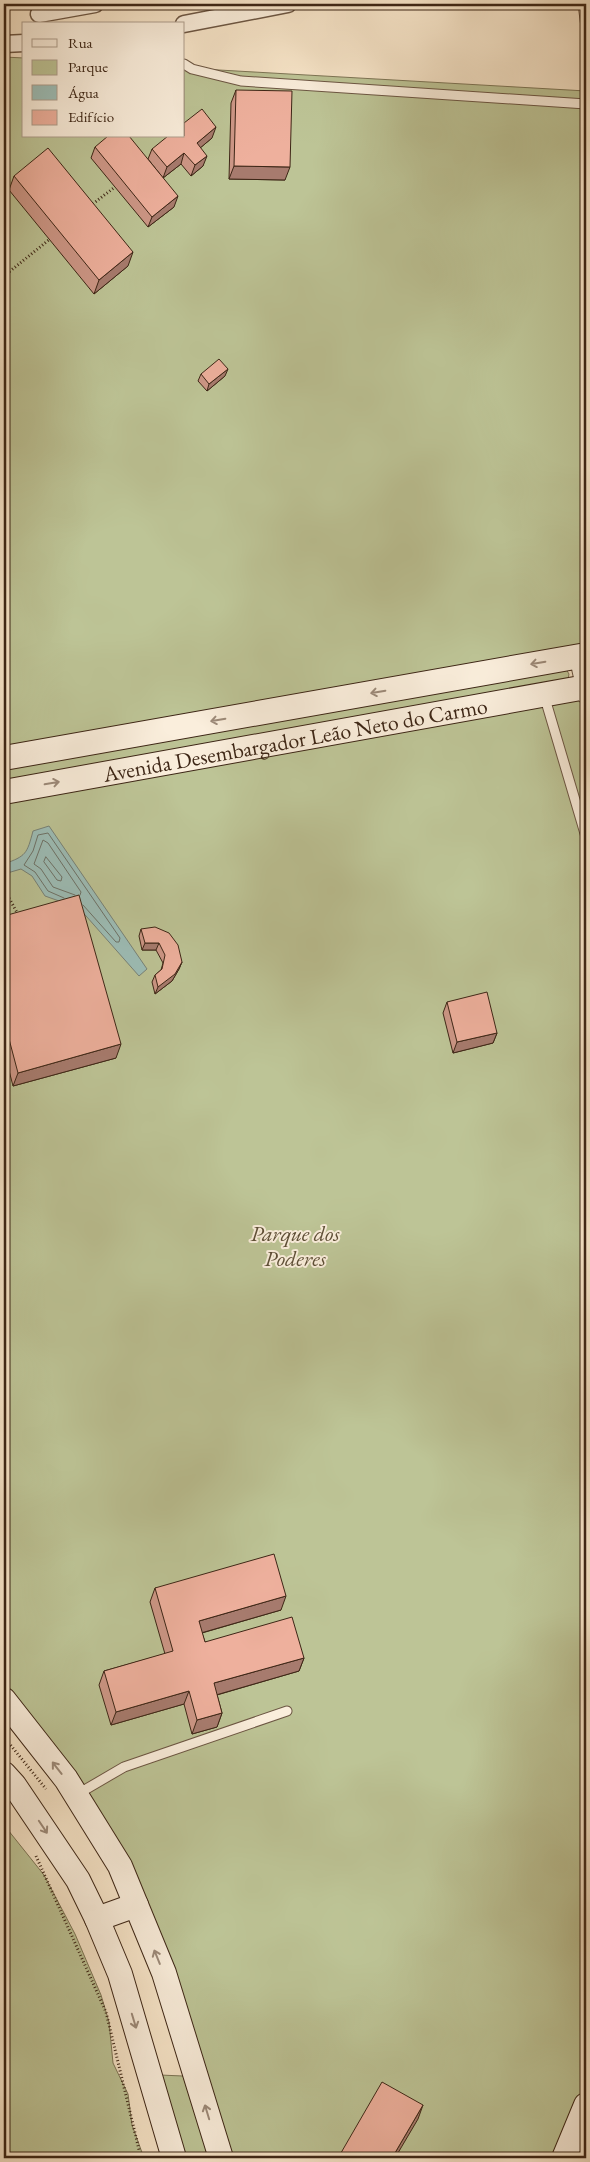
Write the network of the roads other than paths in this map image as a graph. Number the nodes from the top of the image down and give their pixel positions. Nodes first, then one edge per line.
1 (95, 4) edge
2 (288, 4) edge
3 (583, 4) edge
4 (39, 14) edge
5 (185, 24) edge
6 (586, 27) edge
7 (22, 43) edge
8 (4, 44) edge
9 (185, 65) edge
10 (586, 104) edge
11 (580, 656) edge
12 (584, 692) edge
13 (544, 695) junction
14 (4, 758) edge
15 (4, 792) edge
16 (586, 836) edge
17 (4, 1700) edge
18 (286, 1711) dead end
19 (4, 1774) edge
20 (76, 1795) junction
21 (136, 1905) junction
22 (97, 1919) junction
23 (586, 2104) edge
24 (174, 2158) edge
25 (221, 2158) edge
26 (564, 2158) edge

1 - 4 street
2 - 5 street
3 - 6 lane
7 - 8 street
9 - 10 lane
11 - 12 lane
11 -> 14 main road, Avenida Desembargador Leão Neto do Carmo
12 - 13 main road, Avenida Desembargador Leão Neto do Carmo
15 -> 13 main road, Avenida Desembargador Leão Neto do Carmo
13 - 16 lane
20 -> 17 main road
18 - 20 lane
19 -> 22 main road
20 - 21 main road
21 - 22 main road
25 -> 21 main road
22 -> 24 main road
23 - 26 main road

